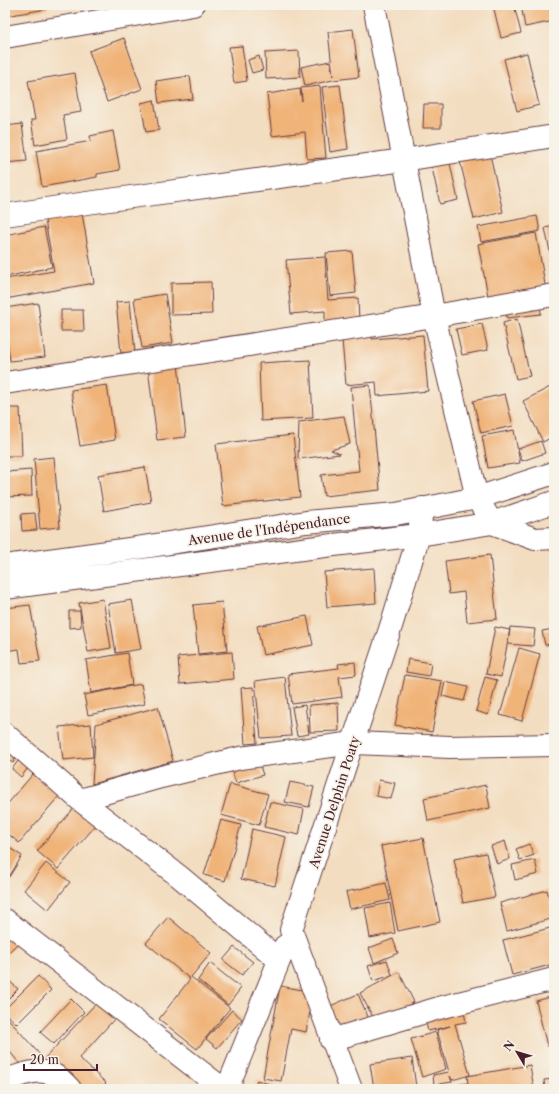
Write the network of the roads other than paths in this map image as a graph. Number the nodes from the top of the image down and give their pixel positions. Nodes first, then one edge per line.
1 (193, 5) edge
2 (374, 5) edge
3 (5, 37) edge
4 (554, 136) edge
5 (404, 160) junction
6 (5, 216) edge
7 (554, 295) edge
8 (434, 316) junction
9 (5, 383) edge
10 (554, 473) edge
11 (477, 498) junction
12 (554, 502) edge
13 (422, 508) junction
14 (492, 523) junction
15 (419, 535) junction
16 (554, 538) edge
17 (5, 566) edge
18 (5, 588) edge
19 (5, 734) edge
20 (354, 743) junction
21 (554, 745) edge
22 (80, 800) junction
23 (5, 920) edge
24 (291, 930) junction
25 (279, 960) junction
26 (554, 979) edge
27 (332, 1040) junction
28 (5, 1080) edge
29 (70, 1089) edge
30 (223, 1089) edge
31 (227, 1089) edge
32 (351, 1089) edge

1 - 3 street
2 - 5 street
4 - 5 street
5 - 6 street
5 - 8 street
7 - 8 street
8 - 9 street
8 - 11 street
10 - 11 street, Avenue de l'Indépendance
11 - 13 street, Avenue de l'Indépendance
11 - 14 street
12 - 14 street, Avenue de l'Indépendance
13 - 15 street, Avenue Delphin Poaty
13 - 17 street, Avenue de l'Indépendance
14 - 15 street, Avenue de l'Indépendance
14 - 16 street
15 - 18 street, Avenue de l'Indépendance
15 - 20 street, Avenue Delphin Poaty
19 - 22 street
20 - 21 street
20 - 22 street
20 - 24 street, Avenue Delphin Poaty
22 - 25 street
23 - 30 street
24 - 25 street, Avenue Delphin Poaty
24 - 27 street
25 - 31 street, Avenue Delphin Poaty
26 - 27 street
27 - 32 street
28 - 29 street

